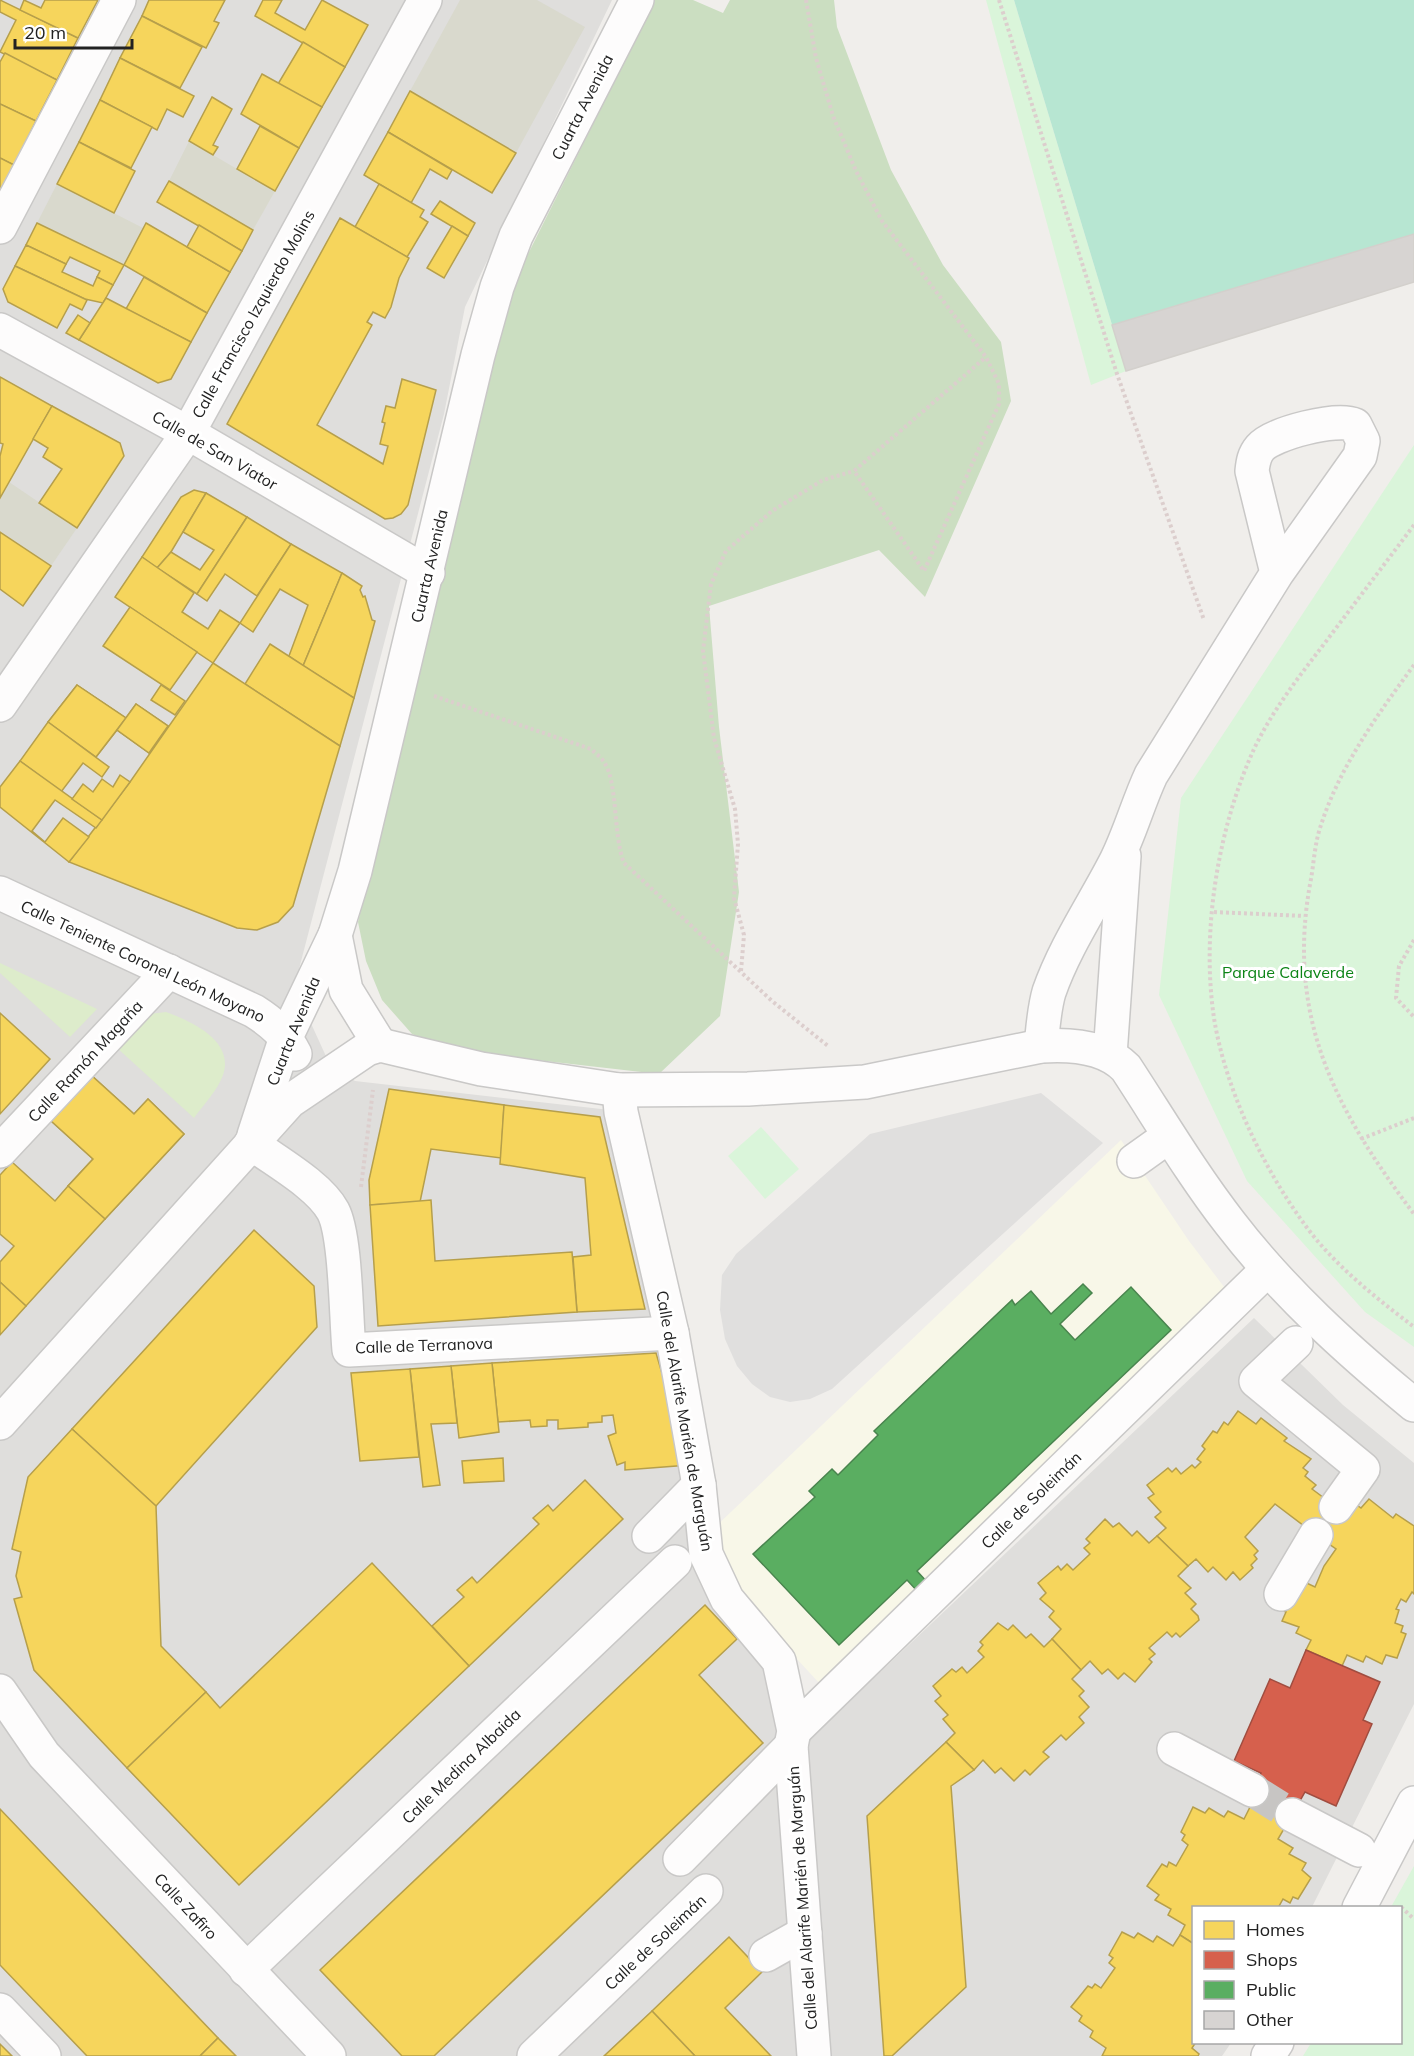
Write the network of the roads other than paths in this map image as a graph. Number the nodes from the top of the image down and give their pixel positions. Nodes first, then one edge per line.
1 (119, 0) edge
2 (425, 0) edge
3 (637, 0) edge
4 (0, 228) edge
5 (0, 330) edge
6 (188, 433) junction
7 (428, 573) junction
8 (1277, 573) dead end
9 (0, 705) edge
10 (1125, 842) junction
11 (0, 893) edge
12 (335, 935) junction
13 (169, 971) junction
14 (286, 1037) junction
15 (380, 1044) junction
16 (1041, 1046) junction
17 (1110, 1055) junction
18 (619, 1090) junction
19 (290, 1101) junction
20 (1169, 1136) junction
21 (251, 1143) junction
22 (0, 1151) edge
23 (1134, 1161) dead end
24 (1268, 1269) junction
25 (672, 1333) junction
26 (1296, 1343) dead end
27 (1414, 1405) edge
28 (0, 1423) edge
29 (699, 1485) junction
30 (1336, 1507) dead end
31 (1316, 1535) dead end
32 (649, 1536) dead end
33 (675, 1562) dead end
34 (1281, 1594) dead end
35 (0, 1691) edge
36 (0, 1724) edge
37 (792, 1739) junction
38 (1174, 1749) dead end
39 (44, 1755) junction
40 (1252, 1790) tunnel mouth
41 (1414, 1803) edge
42 (1292, 1815) tunnel mouth
43 (1359, 1850) dead end
44 (680, 1859) dead end
45 (700, 1898) dead end
46 (1360, 1906) edge
47 (805, 1933) junction
48 (766, 1955) dead end
49 (246, 1970) junction
50 (0, 2010) edge
51 (44, 2056) edge
52 (329, 2056) edge
53 (534, 2056) edge
54 (814, 2056) edge

1 - 4 street
2 - 6 street, Calle Francisco Izquierdo Molins
3 - 7 street, Cuarta Avenida
5 - 6 street, Calle de San Viator
6 - 7 street, Calle de San Viator
6 - 9 street, Calle Francisco Izquierdo Molins
7 - 12 street, Cuarta Avenida
8 - 10 street
10 - 16 street
10 - 17 street
11 - 13 street, Calle Teniente Coronel León Moyano
12 - 14 street, Cuarta Avenida
12 - 15 street
13 - 14 street, Calle Teniente Coronel León Moyano
13 - 22 street, Calle Ramón Magaña
14 - 19 street, Calle Teniente Coronel León Moyano
14 - 21 street, Cuarta Avenida
15 - 18 street
15 - 19 street
16 - 17 street
16 - 18 street
17 - 20 street
18 - 25 street, Calle del Alarife Marién de Marguán
19 - 21 street, Cuarta Avenida
20 - 23 street
20 - 24 street
21 - 25 street, Calle de Terranova
21 - 28 street, Cuarta Avenida
24 - 27 street
24 - 37 street, Calle de Soleimán
25 - 29 street, Calle del Alarife Marién de Marguán
26 - 30 street
29 - 32 street
29 - 37 street, Calle del Alarife Marién de Marguán
31 - 34 street
33 - 49 street, Calle Medina Albaida
35 - 39 street, Calle Zafiro
36 - 39 street, Calle Zafiro
37 - 44 street, Calle de Soleimán
37 - 47 street, Calle del Alarife Marién de Marguán
38 - 40 street
39 - 49 street, Calle Zafiro
41 - 46 street
42 - 43 street
45 - 53 street, Calle de Soleimán
47 - 48 street
47 - 54 street, Calle del Alarife Marién de Marguán
49 - 52 street, Calle Zafiro
50 - 51 street

